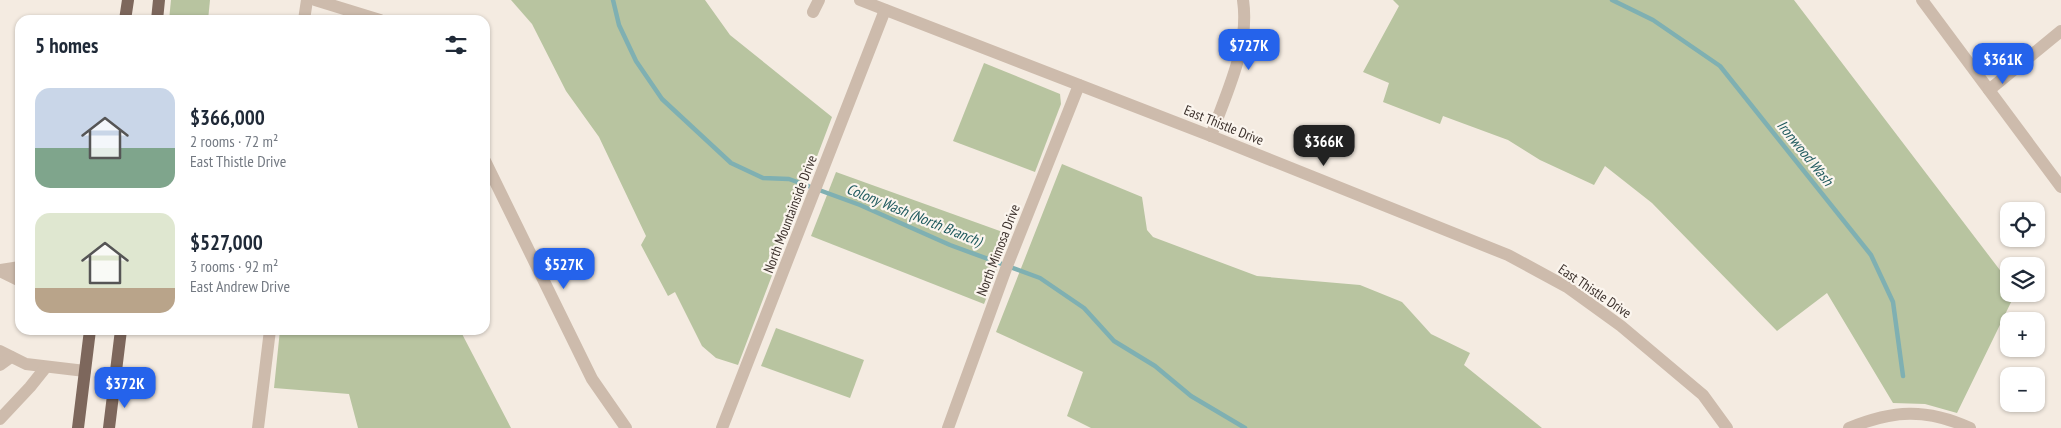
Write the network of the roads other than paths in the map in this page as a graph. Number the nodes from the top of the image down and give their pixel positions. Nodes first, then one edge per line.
1 (128, 0) edge
2 (159, 0) edge
3 (307, 0) edge
4 (315, 0) edge
5 (819, 0) edge
6 (860, 0) edge
7 (1243, 0) edge
8 (1922, 0) edge
9 (885, 10) junction
10 (812, 12) dead end
11 (126, 15) edge
12 (158, 15) edge
13 (305, 15) edge
14 (364, 15) edge
15 (2061, 31) edge
16 (1079, 85) junction
17 (1989, 90) junction
18 (1211, 136) junction
19 (490, 171) edge
20 (2061, 187) edge
21 (15, 268) edge
22 (0, 271) edge
23 (15, 278) edge
24 (89, 335) edge
25 (120, 335) edge
26 (269, 335) edge
27 (5, 354) edge
28 (0, 365) edge
29 (46, 367) junction
30 (85, 371) junction
31 (0, 419) edge
32 (78, 428) edge
33 (109, 428) edge
34 (258, 428) edge
35 (626, 428) edge
36 (722, 428) edge
37 (948, 428) edge
38 (1728, 428) edge
39 (1849, 428) edge
40 (1970, 428) edge

1 - 11 main road
2 - 12 main road
3 - 13 street
4 - 14 street
5 - 10 street
6 - 9 street, East Thistle Drive
7 - 18 street
8 - 17 street
9 - 16 street, East Thistle Drive
9 - 36 street, North Mountainside Drive
15 - 17 street
16 - 18 street, East Thistle Drive
16 - 37 street, North Mimosa Drive
17 - 20 street
18 - 38 street, East Thistle Drive
19 - 35 street
21 - 22 street
22 - 23 street
24 - 30 main road
25 - 33 main road
26 - 34 street
27 - 28 street
27 - 29 street
29 - 30 street
29 - 31 street
30 - 32 main road
39 - 40 street

